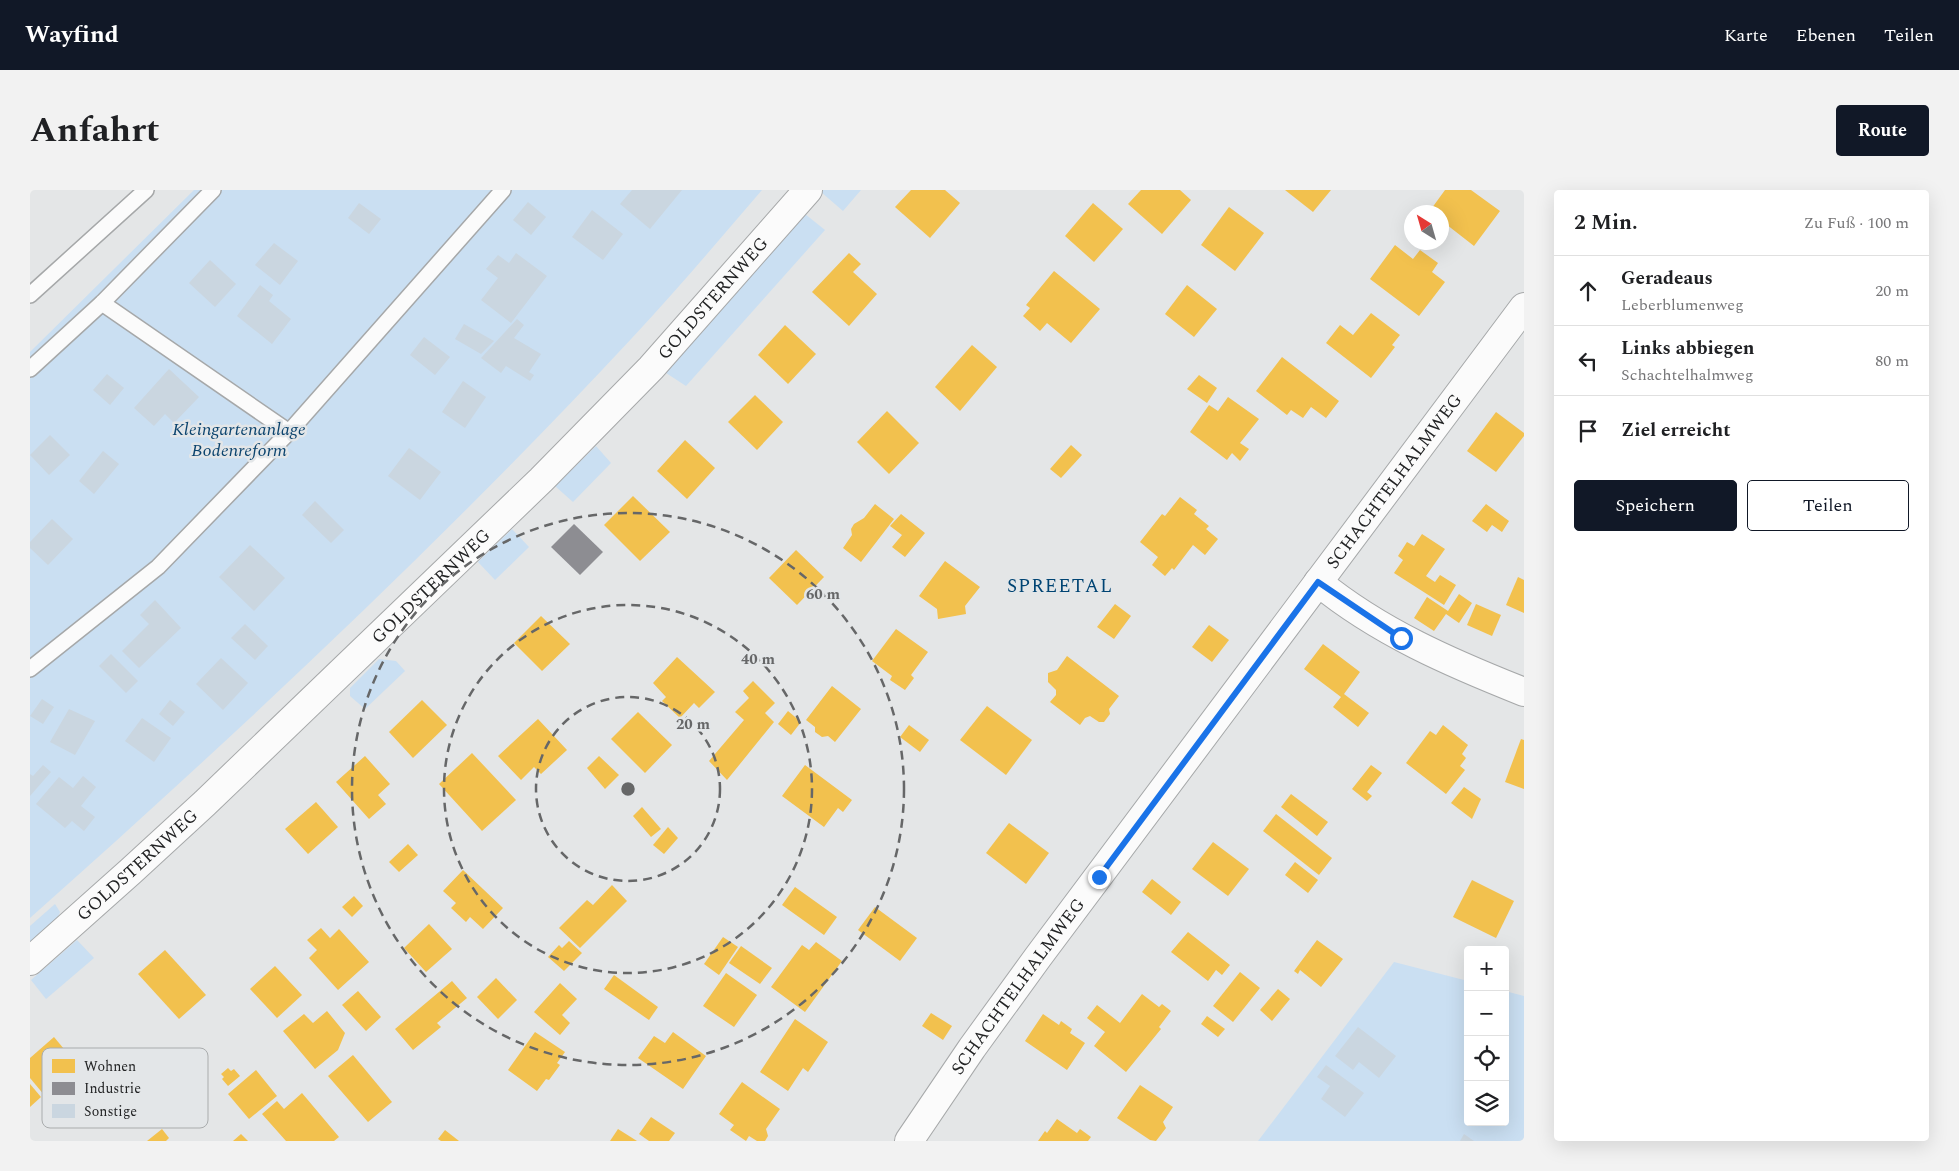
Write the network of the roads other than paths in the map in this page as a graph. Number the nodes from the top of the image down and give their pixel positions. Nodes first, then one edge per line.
1 (146, 190) edge
2 (212, 190) edge
3 (503, 190) edge
4 (808, 190) edge
5 (30, 295) edge
6 (102, 303) junction
7 (1524, 307) edge
8 (30, 369) edge
9 (289, 432) junction
10 (1318, 582) junction
11 (30, 669) edge
12 (1524, 692) edge
13 (30, 961) edge
14 (910, 1141) edge

1 - 5 lane
2 - 6 lane
3 - 9 lane
4 - 13 street, GOLDSTERNWEG
6 - 8 lane
6 - 9 lane
7 - 10 street, SCHACHTELHALMWEG
9 - 11 lane
10 - 12 street
10 - 14 street, SCHACHTELHALMWEG

